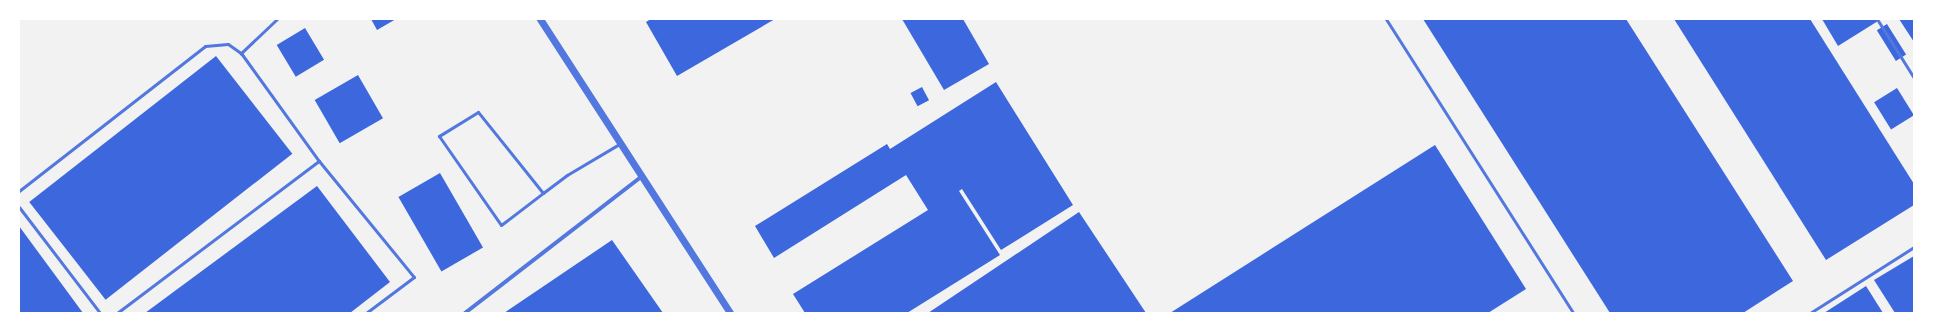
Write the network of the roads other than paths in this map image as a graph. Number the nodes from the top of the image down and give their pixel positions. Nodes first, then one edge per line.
1 (277, 19) edge
2 (540, 19) edge
3 (1386, 19) edge
4 (1877, 19) edge
5 (241, 53) junction
6 (1914, 78) edge
7 (621, 143) junction
8 (319, 161) junction
9 (642, 176) junction
10 (19, 191) edge
11 (543, 193) junction
12 (19, 207) edge
13 (1914, 247) edge
14 (100, 313) edge
15 (117, 313) edge
16 (366, 313) edge
17 (465, 313) edge
18 (730, 313) edge
19 (1573, 313) edge
20 (1810, 313) edge

1 - 5 lane
2 - 7 street
3 - 19 lane
4 - 6 lane
5 - 8 lane
5 - 10 lane
7 - 9 street
7 - 11 lane
8 - 15 lane
8 - 16 lane
9 - 17 street
9 - 18 street
11 - 11 lane
12 - 14 lane
13 - 20 lane

